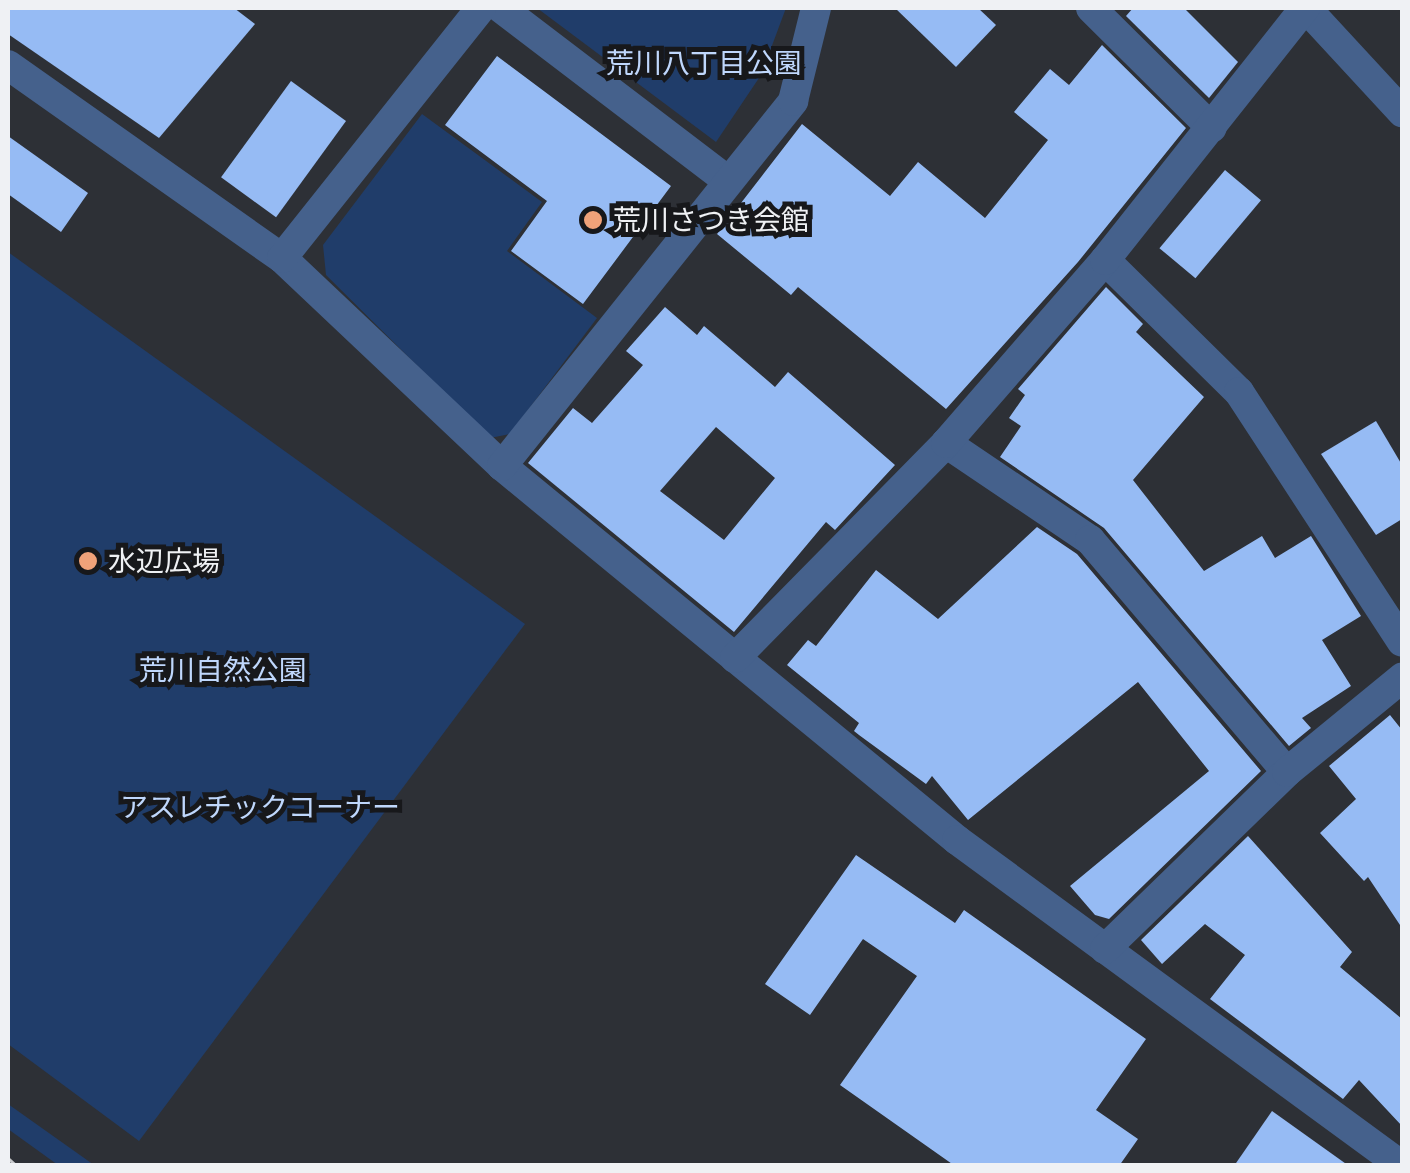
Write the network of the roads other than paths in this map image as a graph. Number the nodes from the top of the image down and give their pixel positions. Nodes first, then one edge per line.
1 (481, 8) edge
2 (501, 8) edge
3 (816, 8) edge
4 (1091, 8) edge
5 (1306, 8) edge
6 (8, 65) edge
7 (1402, 112) edge
8 (1212, 128) junction
9 (728, 180) junction
10 (282, 258) junction
11 (1105, 260) junction
12 (946, 443) junction
13 (502, 466) junction
14 (1402, 642) edge
15 (735, 658) junction
16 (1402, 678) edge
17 (1287, 772) junction
18 (1104, 949) junction
19 (1402, 1166) edge

1 - 10 street
2 - 9 street
3 - 9 street
4 - 8 street
5 - 7 street
5 - 8 street
6 - 10 street
8 - 11 street
9 - 13 street
10 - 13 street
11 - 12 street
11 - 14 street
12 - 15 street
12 - 17 street
13 - 15 street
15 - 18 street
16 - 17 street
17 - 18 street
18 - 19 street

